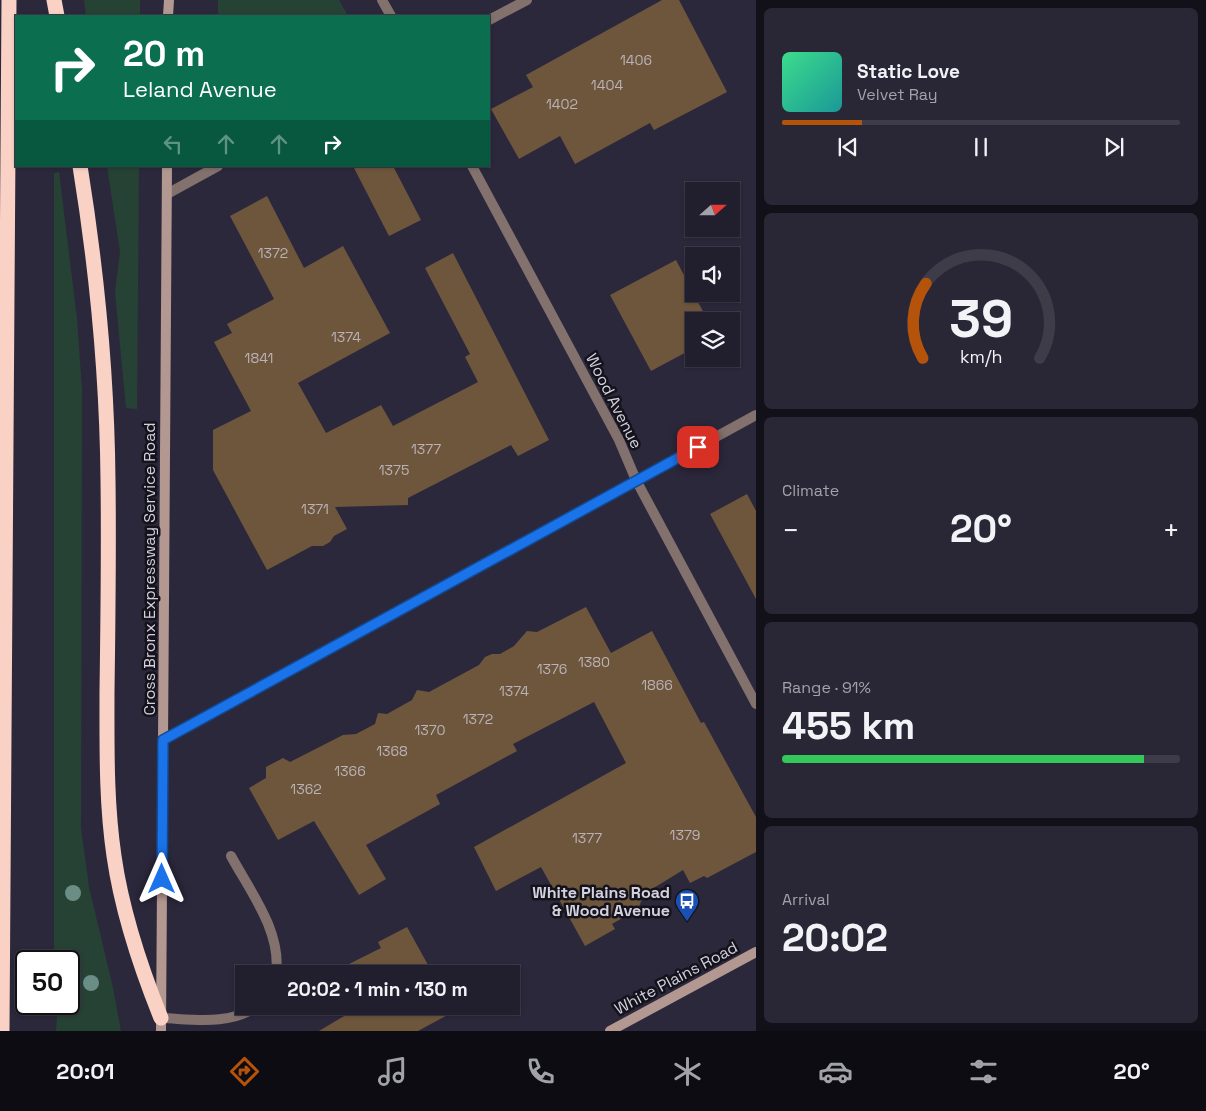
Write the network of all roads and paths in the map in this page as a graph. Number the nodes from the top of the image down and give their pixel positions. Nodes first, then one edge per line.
1 (9, 0) edge
2 (54, 0) edge
3 (169, 0) edge
4 (382, 0) edge
5 (527, 0) edge
6 (57, 15) edge
7 (168, 15) edge
8 (390, 15) edge
9 (490, 19) edge
10 (80, 167) edge
11 (167, 167) edge
12 (216, 167) edge
13 (473, 167) edge
14 (167, 194) junction
15 (756, 415) edge
16 (636, 480) junction
17 (756, 704) edge
18 (163, 740) junction
19 (231, 856) dead end
20 (756, 952) edge
21 (276, 965) edge
22 (240, 1015) edge
23 (161, 1024) edge
24 (2, 1031) edge
25 (610, 1031) edge

1 - 24 highway
2 - 6 highway
3 - 7 main road
4 - 8 street
5 - 9 street
10 - 23 highway
11 - 14 main road, Cross Bronx Expressway Service Road
12 - 14 street
13 - 16 street, Wood Avenue
14 - 18 main road, Cross Bronx Expressway Service Road
15 - 16 street
16 - 17 street, Wood Avenue
16 - 18 street
18 - 23 main road, Cross Bronx Expressway Service Road
19 - 21 street
20 - 25 main road, White Plains Road
22 - 23 street

